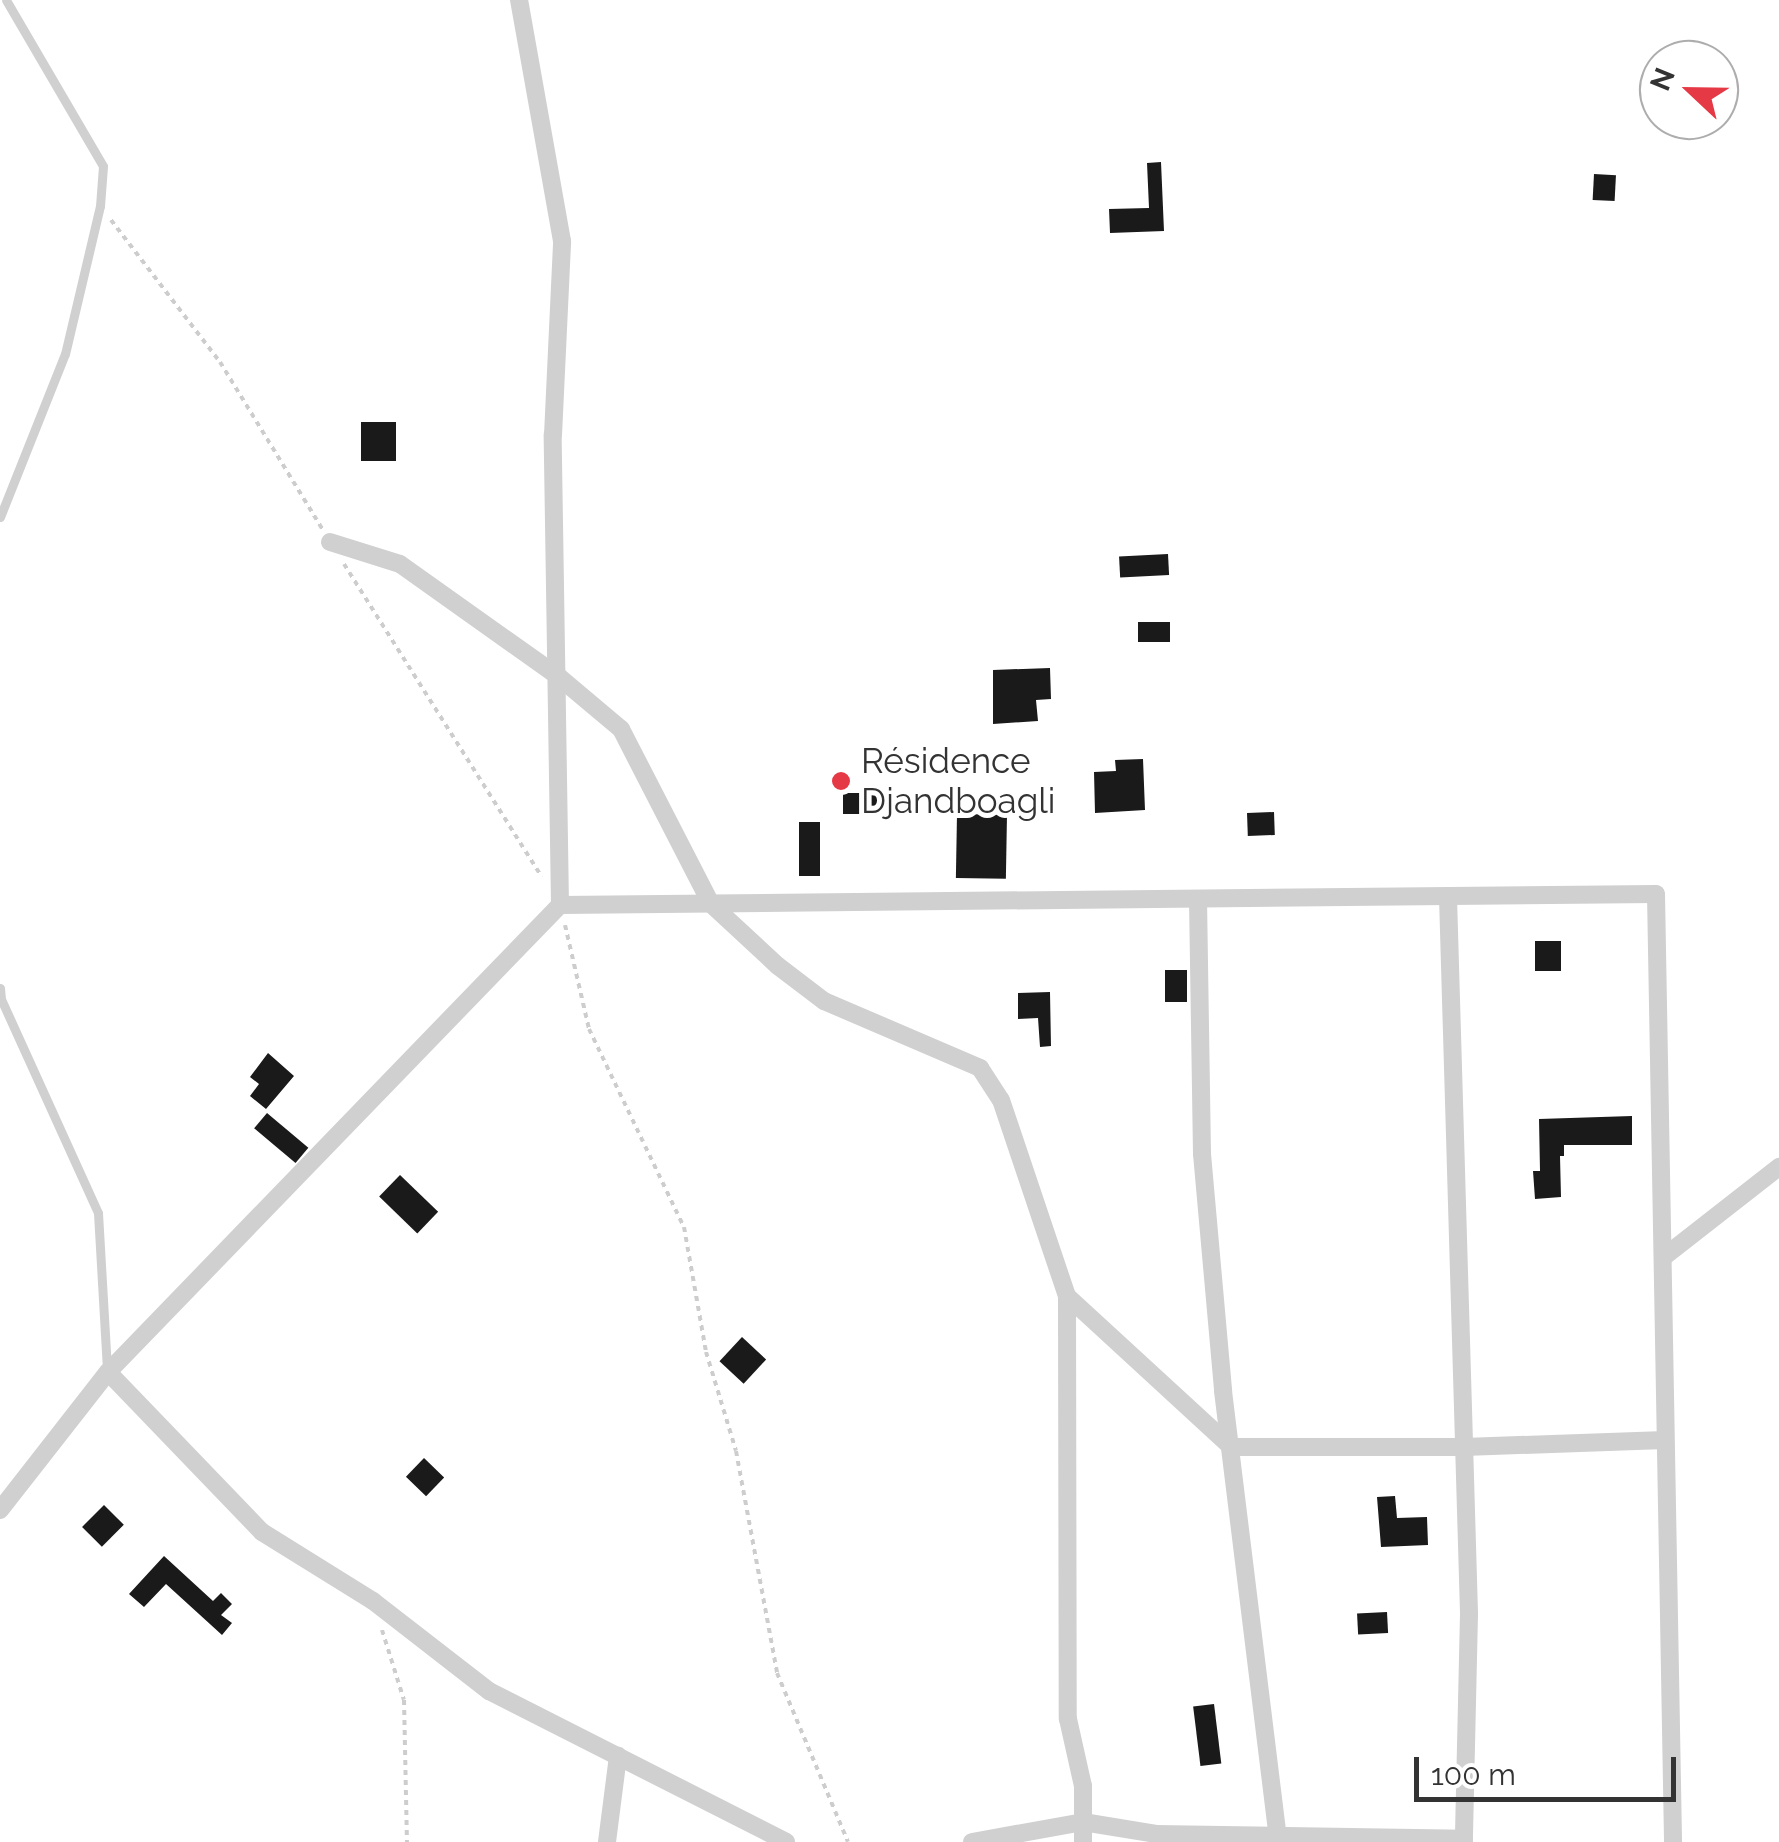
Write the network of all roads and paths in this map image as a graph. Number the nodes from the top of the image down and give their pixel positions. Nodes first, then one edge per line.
1 (6, 0) edge
2 (519, 0) edge
3 (100, 206) junction
4 (0, 517) edge
5 (330, 542) junction
6 (559, 677) junction
7 (1448, 896) junction
8 (1198, 899) junction
9 (712, 904) junction
10 (560, 906) junction
11 (0, 988) edge
12 (1779, 1167) edge
13 (1665, 1256) junction
14 (1067, 1296) junction
15 (108, 1372) junction
16 (1665, 1440) junction
17 (1230, 1447) junction
18 (1464, 1447) junction
19 (0, 1510) edge
20 (373, 1601) junction
21 (618, 1756) junction
22 (1083, 1822) junction
23 (756, 1834) edge
24 (1278, 1839) edge
25 (1464, 1840) edge
26 (407, 1842) edge
27 (606, 1842) edge
28 (786, 1842) edge
29 (848, 1842) edge
30 (972, 1842) edge
31 (1082, 1842) edge
32 (1673, 1842) edge

1 - 3 lane
2 - 6 street
3 - 4 lane
3 - 5 path
5 - 6 street
5 - 10 path
6 - 9 street
6 - 10 street
7 - 8 street
7 - 13 street
7 - 18 street
8 - 9 street
8 - 17 street
9 - 10 street
9 - 14 street
10 - 15 street
10 - 29 path
11 - 15 lane
12 - 13 street
13 - 16 street
14 - 17 street
14 - 22 street
15 - 19 street
15 - 20 street
16 - 18 street
16 - 32 street
17 - 18 street
17 - 24 street
18 - 25 street
20 - 21 street
20 - 26 path
21 - 23 street
21 - 27 street
22 - 24 street
22 - 30 street
22 - 31 street
23 - 28 street
24 - 25 street

